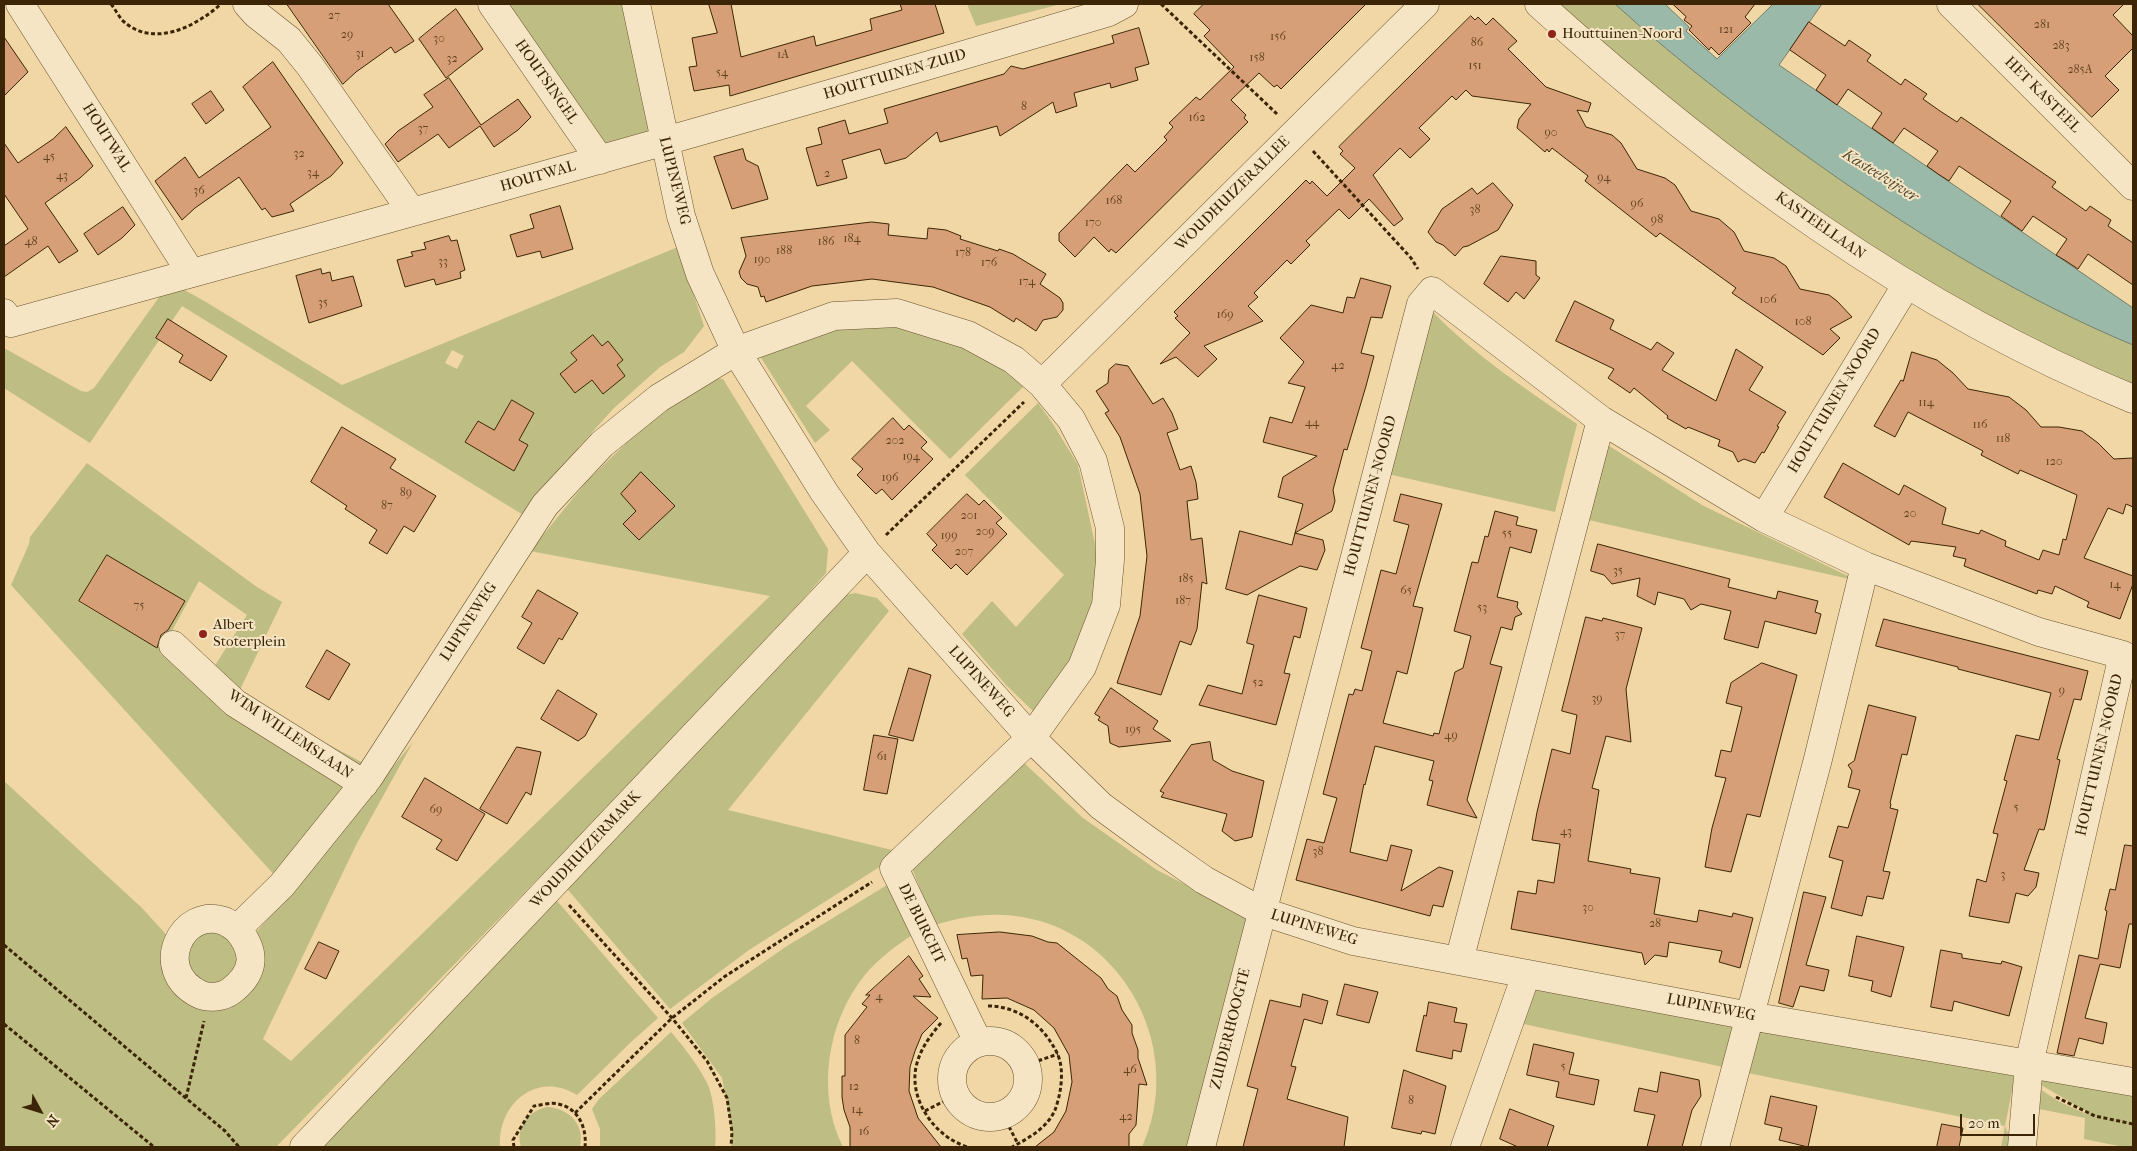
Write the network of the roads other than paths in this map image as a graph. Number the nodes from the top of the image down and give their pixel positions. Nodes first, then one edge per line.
1 (20, 4) edge
2 (247, 4) edge
3 (492, 4) edge
4 (636, 4) edge
5 (1124, 4) edge
6 (1425, 4) edge
7 (1539, 4) edge
8 (1951, 4) edge
9 (664, 142) junction
10 (600, 160) junction
11 (2133, 186) edge
12 (412, 212) junction
13 (191, 274) junction
14 (1907, 284) junction
15 (8, 318) edge
16 (736, 351) junction
17 (1042, 384) junction
18 (2133, 399) edge
19 (1601, 420) junction
20 (1764, 518) junction
21 (868, 553) junction
22 (1865, 566) junction
23 (173, 645) dead end
24 (1031, 738) junction
25 (364, 784) junction
26 (1261, 911) junction
27 (237, 929) junction
28 (1459, 961) junction
29 (1526, 975) junction
30 (1750, 1016) junction
31 (978, 1042) junction
32 (2029, 1072) junction
33 (2133, 1082) edge
34 (304, 1147) edge
35 (1201, 1147) edge
36 (1465, 1147) edge
37 (1715, 1147) edge
38 (2022, 1147) edge

1 - 13 street, HOUTWAL
2 - 12 street
3 - 10 street, HOUTSINGEL
4 - 9 street, LUPINEWEG
5 - 9 street, HOUTTUINEN-ZUID
6 - 17 street, WOUDHUIZERALLEE
7 - 14 street, KASTEELLAAN
8 - 11 street, HET KASTEEL
9 - 10 street, HOUTWAL
9 - 16 street, LUPINEWEG
10 - 12 street, HOUTWAL
12 - 13 street, HOUTWAL
13 - 15 street, HOUTWAL
14 - 18 street, KASTEELLAAN
14 - 20 street, HOUTTUINEN-NOORD
16 - 17 street
16 - 21 street, LUPINEWEG
16 - 25 street, LUPINEWEG
17 - 24 street
19 - 20 street, HOUTTUINEN-NOORD
19 - 26 street, HOUTTUINEN-NOORD
19 - 28 street
20 - 22 street, HOUTTUINEN-NOORD
21 - 24 street, LUPINEWEG
21 - 34 street, WOUDHUIZERMARK
22 - 30 street
22 - 32 street, HOUTTUINEN-NOORD
23 - 25 street, WIM WILLEMSLAAN
24 - 26 street, LUPINEWEG
24 - 31 street, DE BURCHT
25 - 27 street, LUPINEWEG
26 - 28 street, LUPINEWEG
26 - 35 street, ZUIDERHOOGTE
27 - 27 street
28 - 29 street, LUPINEWEG
29 - 30 street, LUPINEWEG
29 - 36 street
30 - 32 street, LUPINEWEG
30 - 37 street
31 - 31 street
32 - 33 street, LUPINEWEG
32 - 38 street

